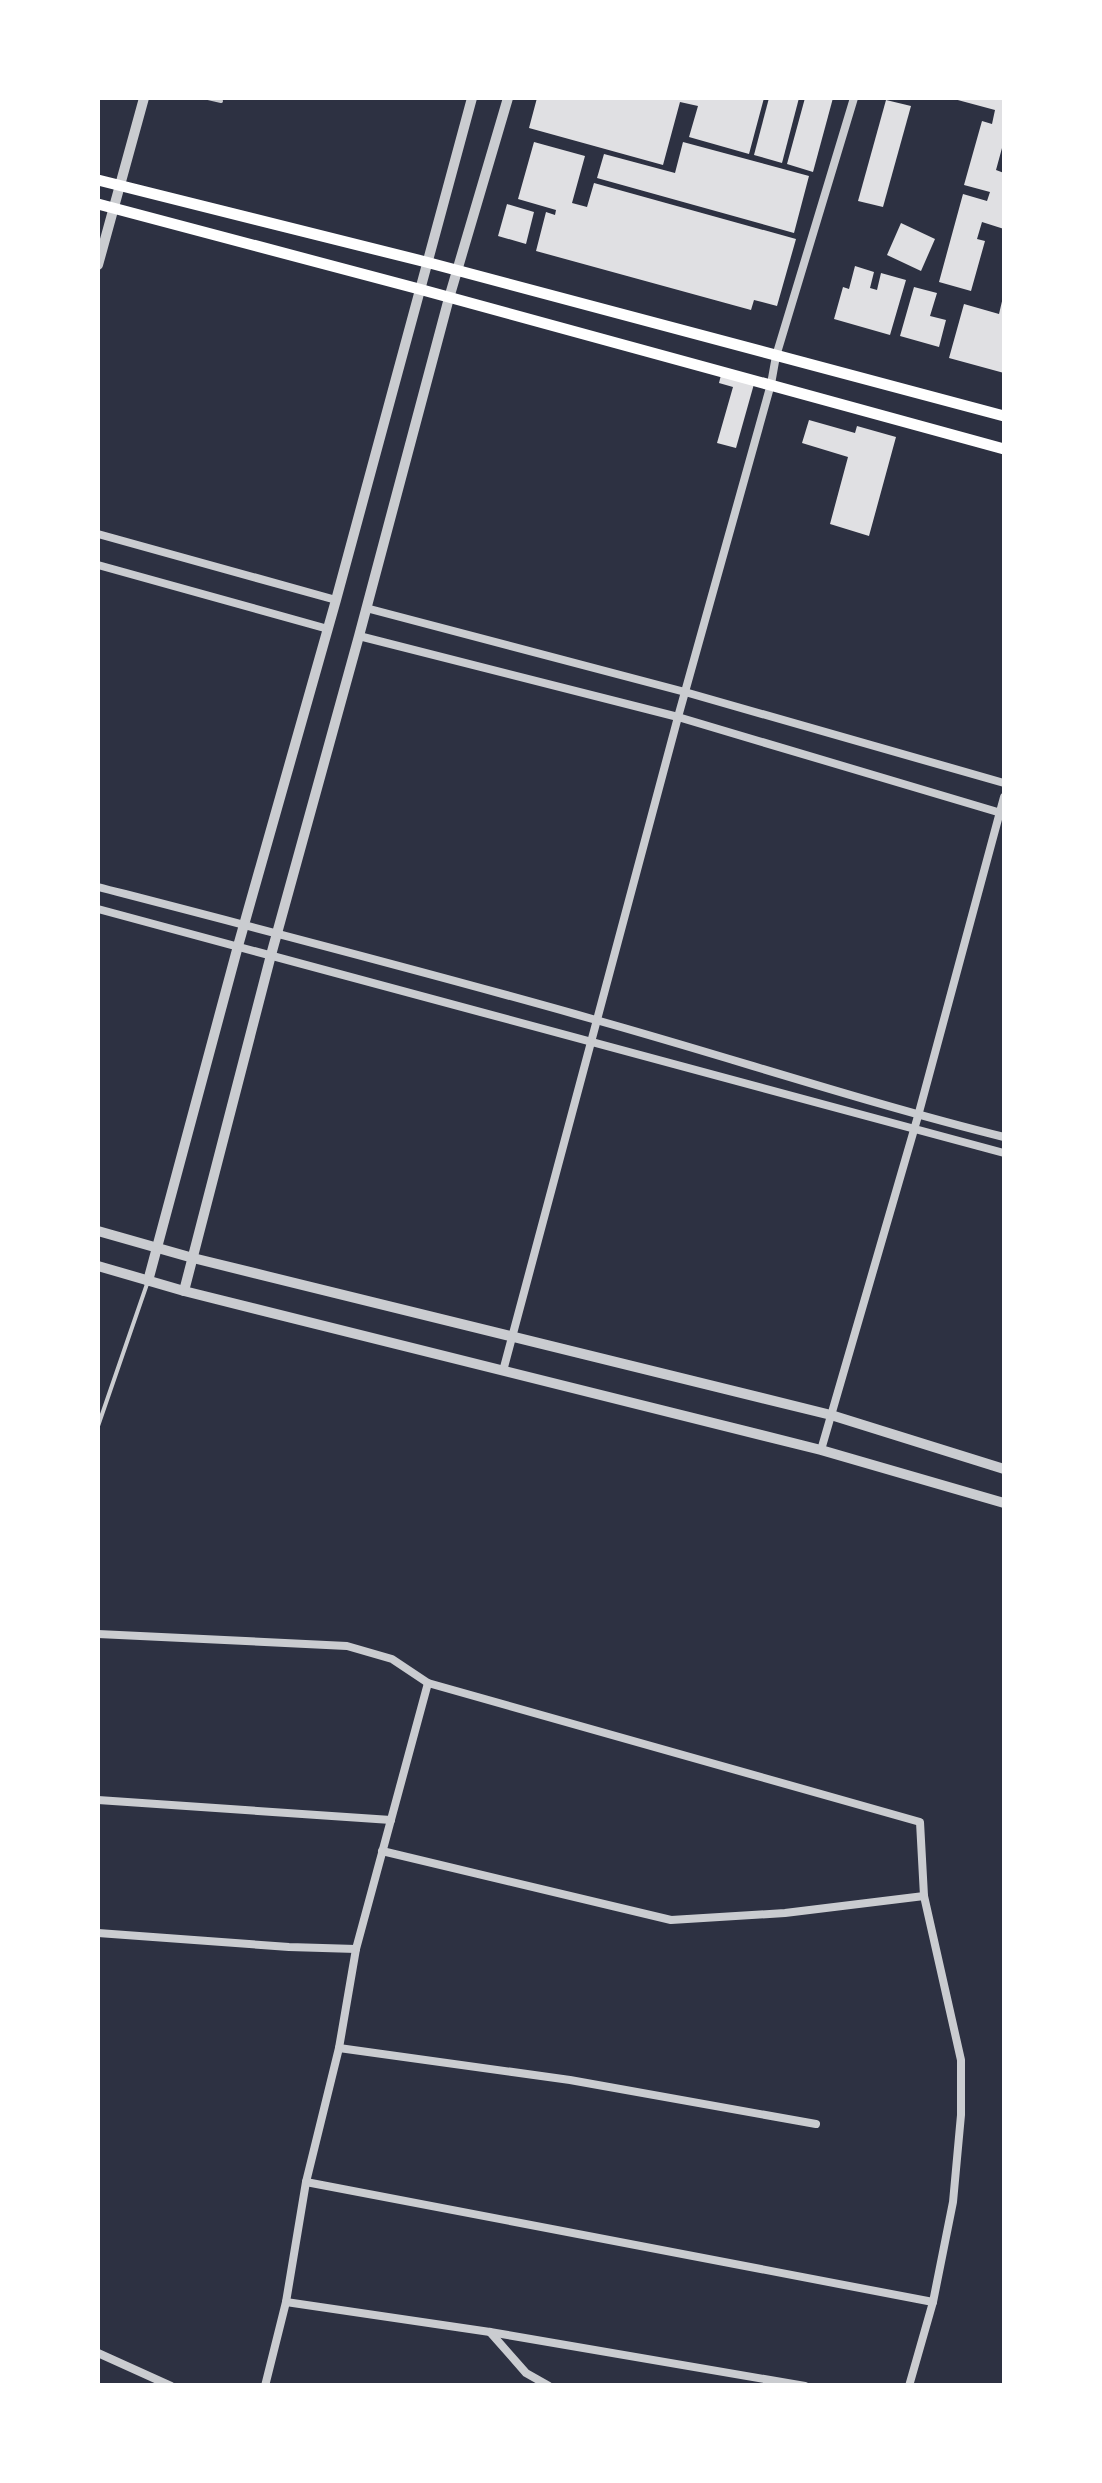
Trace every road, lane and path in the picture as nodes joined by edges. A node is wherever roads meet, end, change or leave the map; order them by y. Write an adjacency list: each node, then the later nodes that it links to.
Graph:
1 (144, 98): 8 (street)
2 (208, 98): 6 (lane)
3 (472, 98): 13 (street)
4 (508, 98): 15 (street)
5 (854, 98): 18 (street)
6 (221, 101)
7 (98, 180): 8 (main road)
8 (120, 186): 10 (street); 11 (main road)
9 (98, 204): 10 (main road)
10 (114, 209): 12 (main road); 14 (street)
11 (290, 229): 12 (main road); 13 (main road)
12 (284, 254): 16 (main road)
13 (426, 262): 15 (main road); 16 (street)
14 (98, 265)
15 (458, 272): 17 (street); 18 (main road)
16 (419, 289): 17 (main road); 24 (street)
17 (449, 298): 19 (main road); 25 (street)
18 (776, 356): 19 (street); 20 (main road)
19 (771, 384): 21 (main road); 28 (street)
20 (1004, 416)
21 (1004, 448)
22 (98, 534): 24 (street)
23 (98, 565): 26 (street)
24 (336, 600): 26 (street)
25 (366, 608): 27 (street); 28 (street)
26 (328, 629): 35 (street)
27 (359, 636): 29 (street); 36 (street)
28 (685, 692): 29 (street); 30 (street)
29 (678, 717): 32 (street); 39 (street)
30 (1004, 783)
31 (1004, 796): 32 (street)
32 (1002, 813): 41 (street)
33 (98, 887): 35 (street)
34 (98, 909): 37 (street)
35 (244, 925): 36 (street); 37 (street)
36 (278, 932): 38 (street); 39 (street)
37 (238, 946): 38 (street); 46 (street)
38 (271, 955): 40 (street); 47 (street)
39 (597, 1020): 40 (street); 41 (street)
40 (591, 1042): 42 (street); 51 (street)
41 (918, 1116): 42 (street); 43 (street)
42 (914, 1130): 44 (street); 53 (street)
43 (1004, 1137)
44 (1004, 1153)
45 (98, 1231): 46 (street)
46 (157, 1248): 47 (street); 49 (street)
47 (193, 1258): 50 (street); 51 (street)
48 (98, 1266): 49 (street)
49 (148, 1281): 50 (street); 54 (lane)
50 (184, 1291): 52 (street)
51 (512, 1336): 52 (street); 53 (street)
52 (503, 1371): 55 (street)
53 (831, 1415): 55 (street); 56 (street)
54 (98, 1426)
55 (820, 1450): 57 (street)
56 (1004, 1469)
57 (1004, 1503)
58 (98, 1634): 59 (street)
59 (428, 1684): 61 (street); 63 (street)
60 (98, 1800): 61 (street)
61 (390, 1820): 62 (street)
62 (382, 1851): 63 (street); 65 (street)
63 (924, 1896): 70 (street)
64 (98, 1933): 65 (street)
65 (356, 1949): 66 (street)
66 (338, 2048): 67 (street); 68 (street)
67 (816, 2124)
68 (306, 2182): 69 (street); 70 (street)
69 (286, 2302): 71 (street); 74 (street)
70 (932, 2302): 77 (street)
71 (490, 2332): 75 (street); 76 (street)
72 (98, 2353): 73 (street)
73 (172, 2386)
74 (265, 2386)
75 (549, 2386)
76 (804, 2386)
77 (909, 2386)

